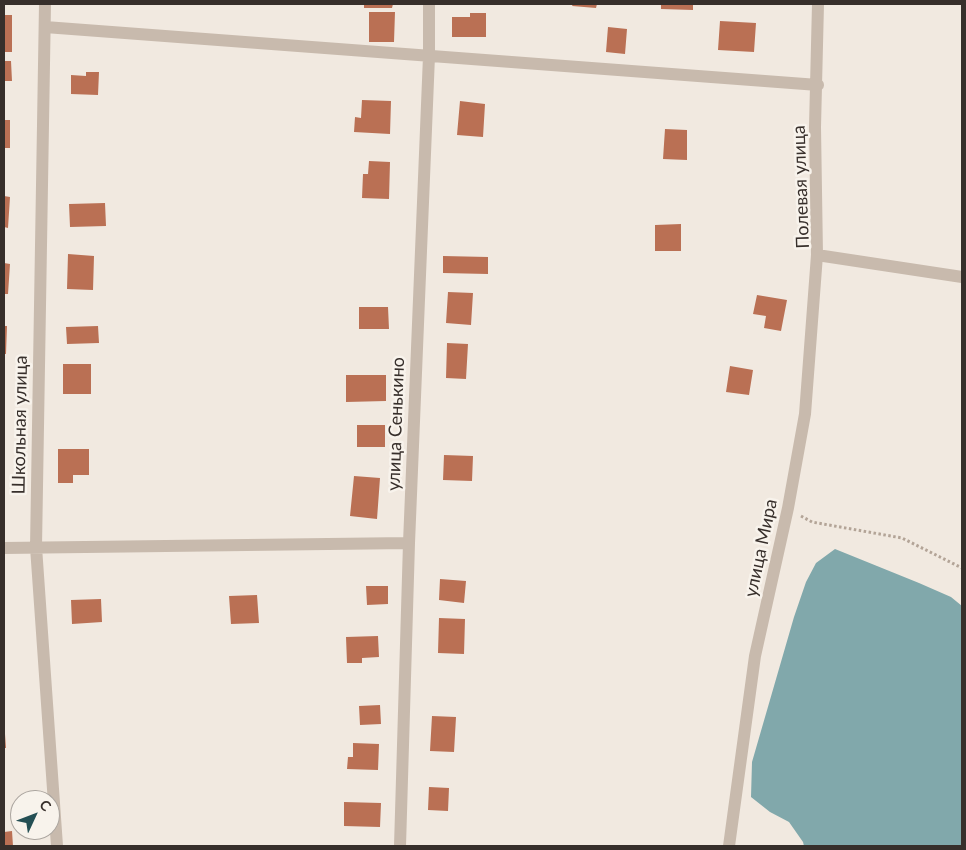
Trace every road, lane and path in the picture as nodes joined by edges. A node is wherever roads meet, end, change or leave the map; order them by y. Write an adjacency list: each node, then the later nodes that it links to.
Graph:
1 (45, 4): 4 (street, Школьная улица)
2 (429, 4): 5 (street, улица Сенькино)
3 (818, 4): 6 (street, Полевая улица)
4 (45, 27): 5 (street); 11 (street, Школьная улица)
5 (429, 56): 6 (street); 10 (street, улица Сенькино)
6 (818, 85): 7 (street, Полевая улица)
7 (817, 255): 8 (street, Полевая улица); 9 (street, улица Мира)
8 (962, 277)
9 (788, 508): 13 (path); 16 (street, улица Мира)
10 (409, 543): 11 (street); 15 (street, улица Сенькино)
11 (36, 547): 12 (street); 14 (street, Школьная улица)
12 (4, 548)
13 (962, 568)
14 (57, 846)
15 (400, 846)
16 (729, 846)

